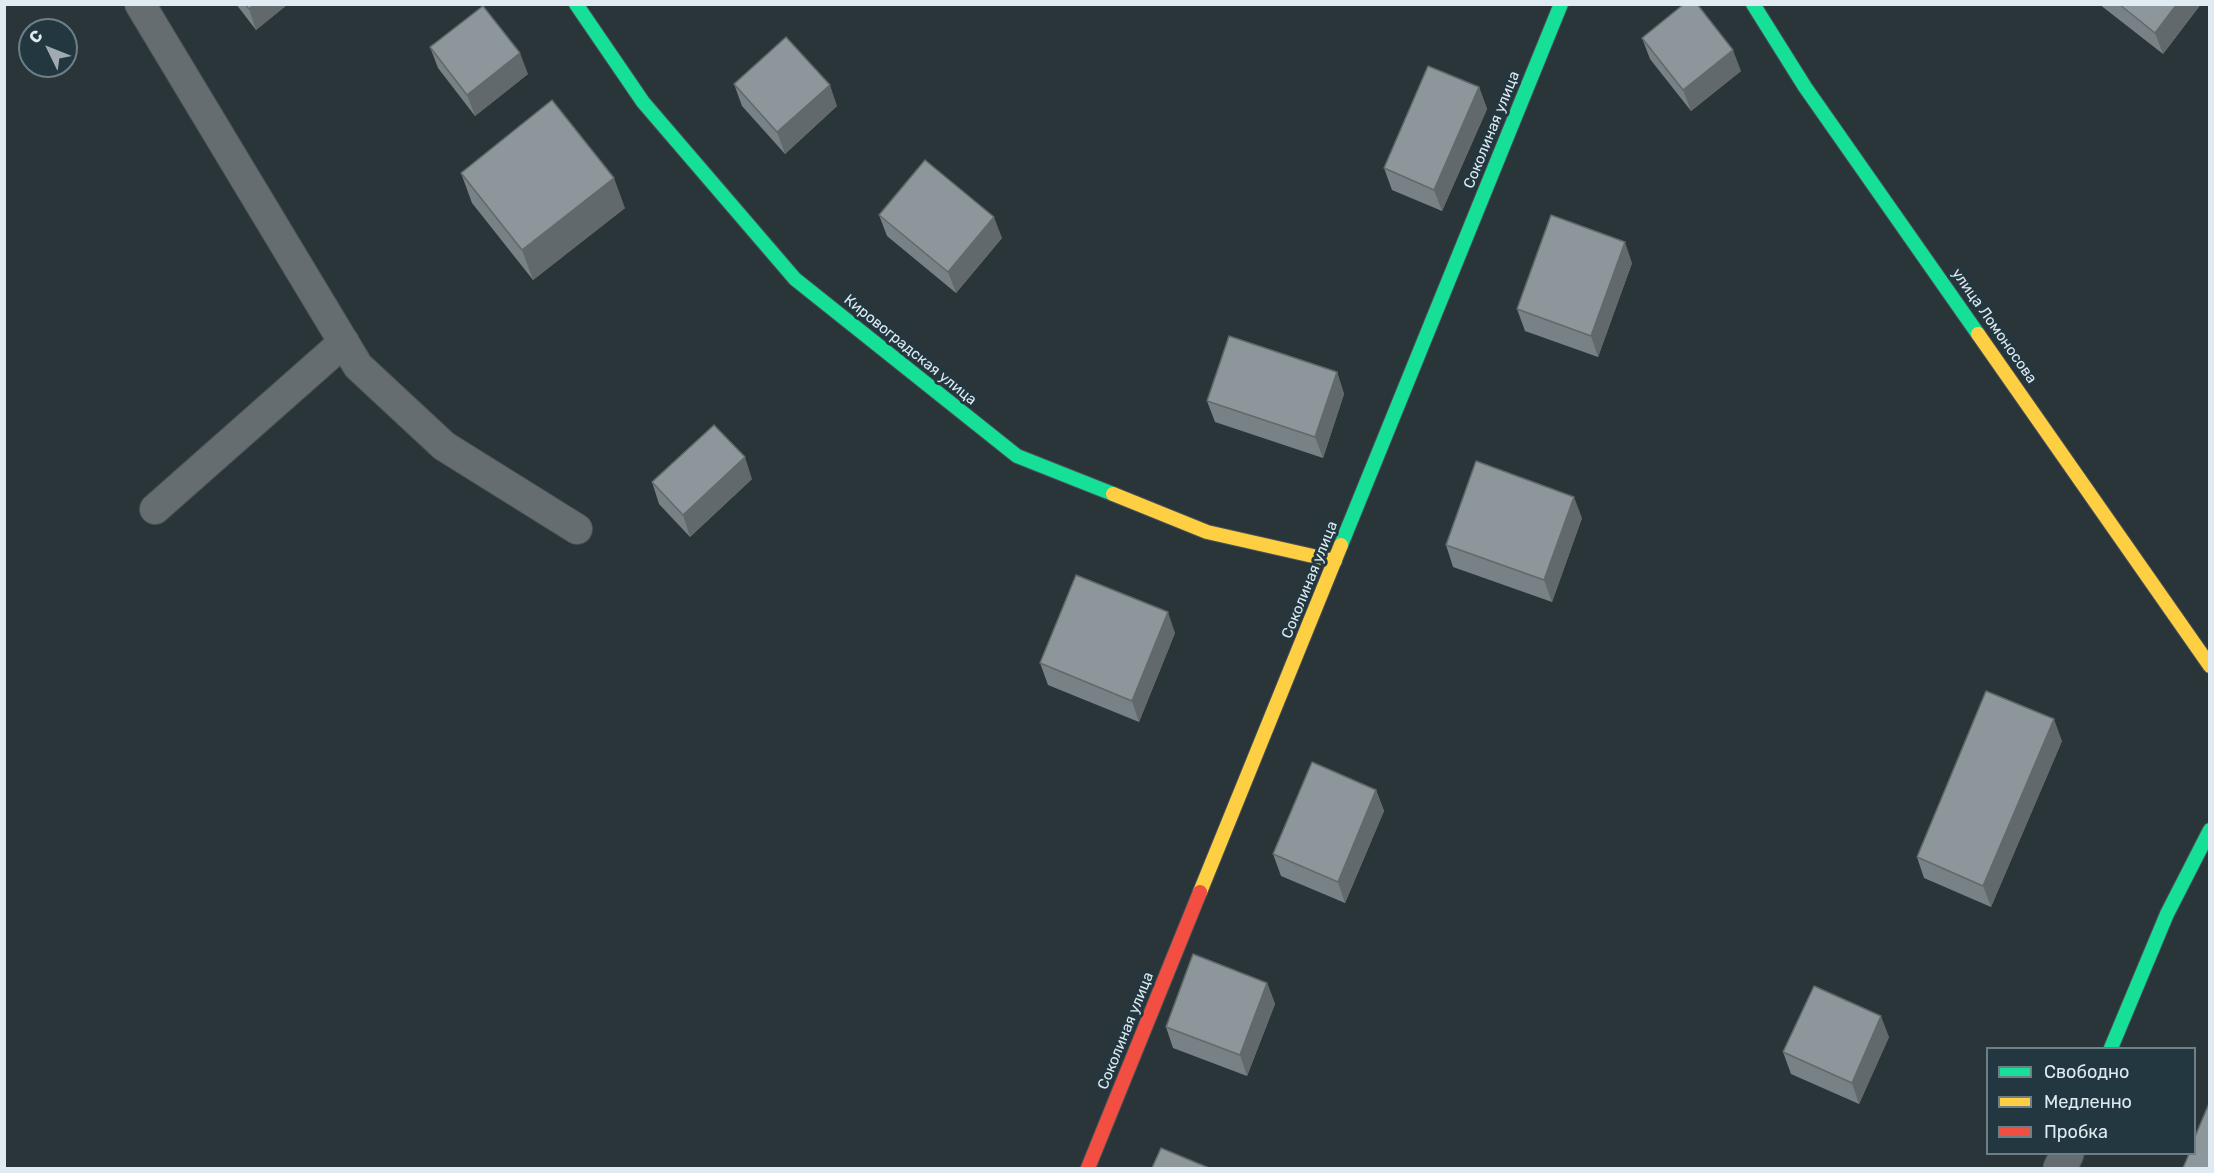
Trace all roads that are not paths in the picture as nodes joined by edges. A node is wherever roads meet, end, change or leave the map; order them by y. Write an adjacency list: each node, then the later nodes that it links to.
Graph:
1 (140, 4): 5 (lane)
2 (576, 4): 8 (street, Кировоградская улица)
3 (1561, 4): 8 (street, Соколиная улица)
4 (1753, 4): 9 (street, улица Ломоносова)
5 (344, 342): 6 (lane); 7 (lane)
6 (154, 509)
7 (577, 529)
8 (1335, 561): 12 (street, Соколиная улица)
9 (2210, 666)
10 (2210, 830): 11 (street)
11 (2111, 1047)
12 (1088, 1168)

